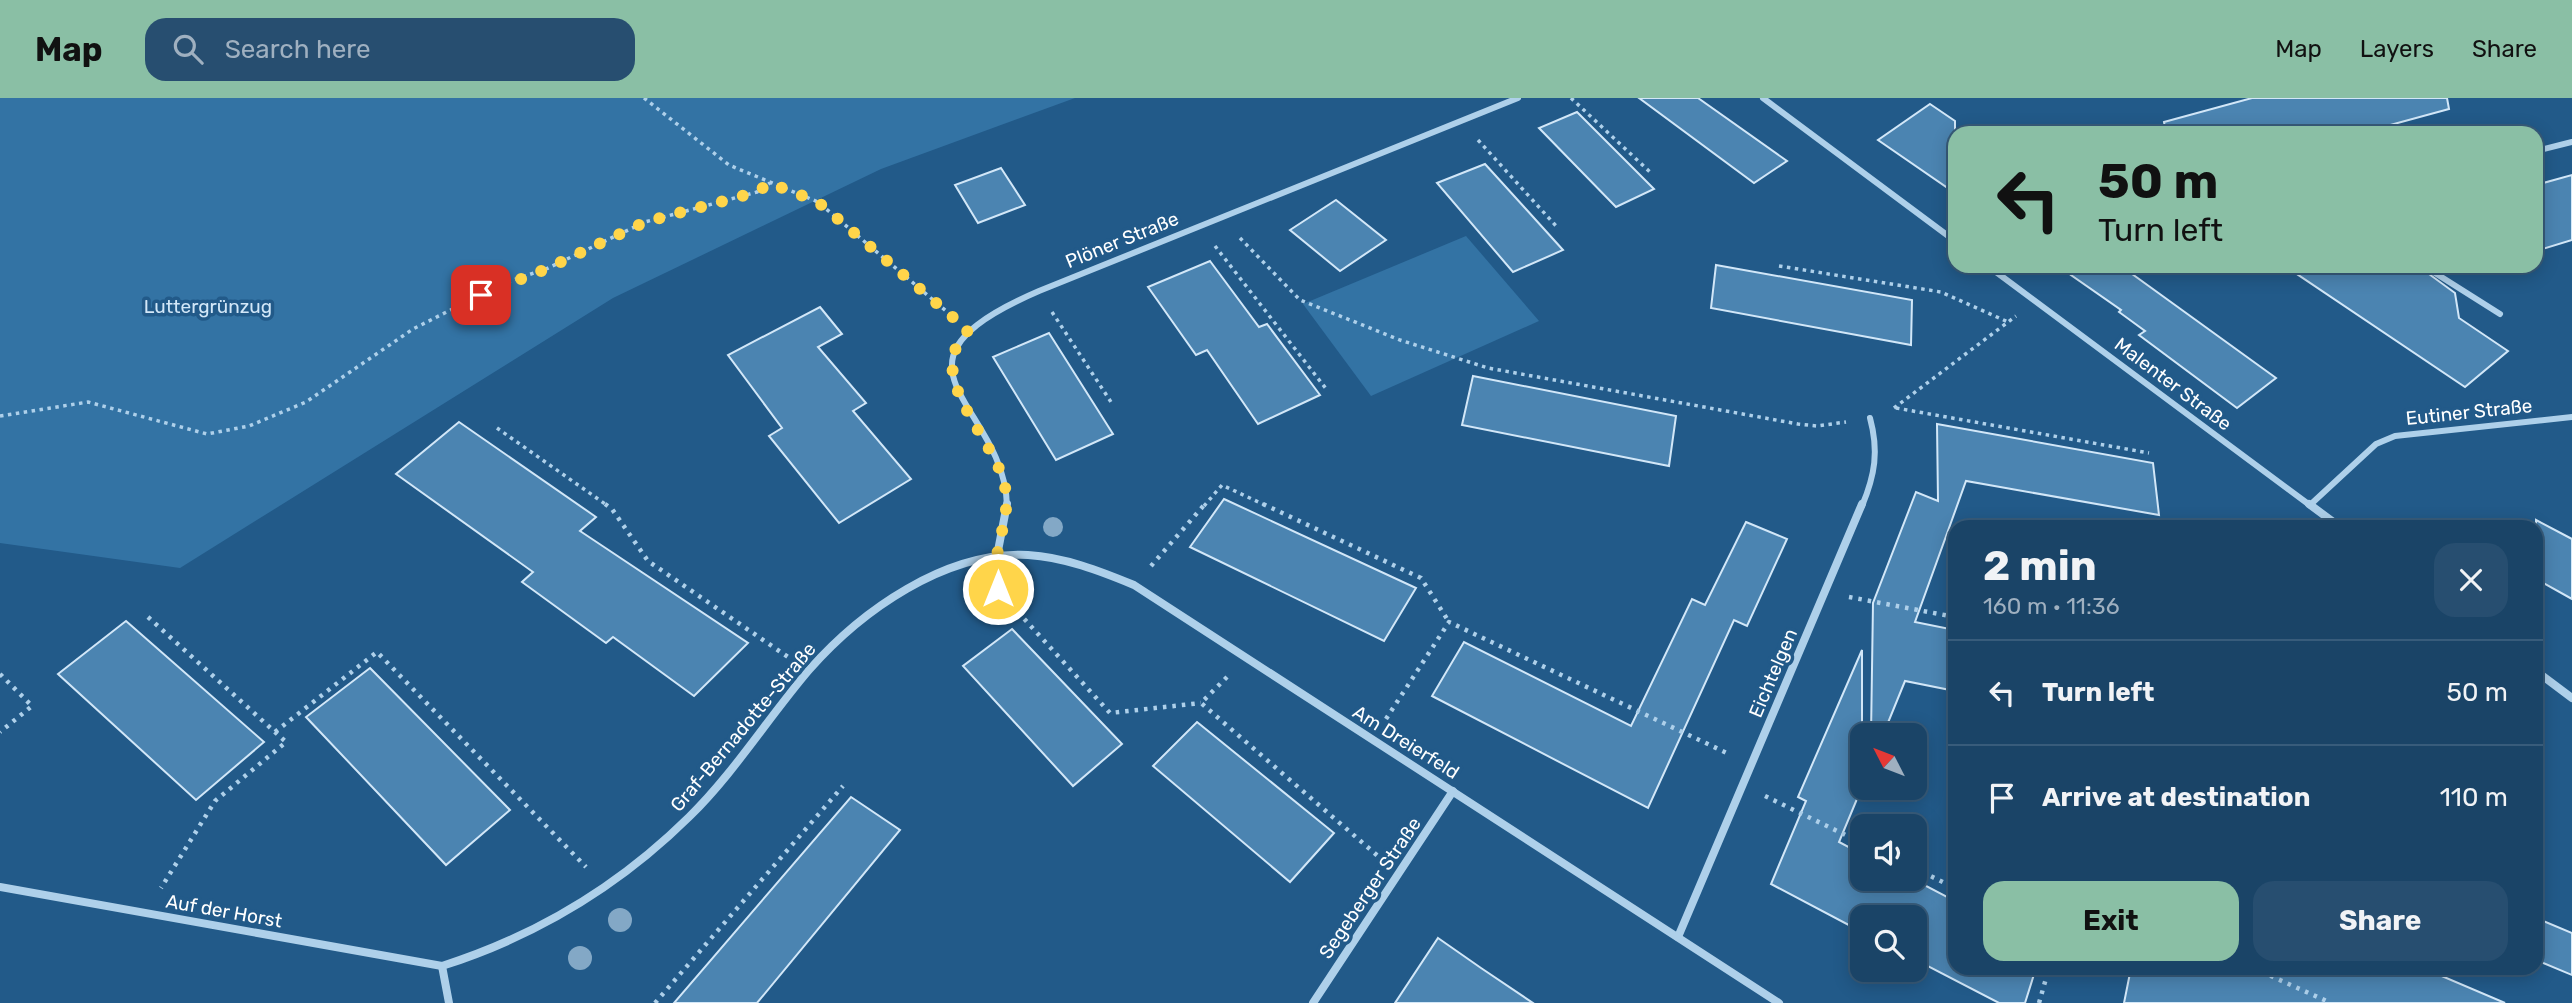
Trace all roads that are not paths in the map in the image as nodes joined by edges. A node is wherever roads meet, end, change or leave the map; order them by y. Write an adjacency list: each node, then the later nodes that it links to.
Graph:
1 (1518, 98): 13 (street, Plöner Straße)
2 (1763, 98): 5 (street)
3 (2572, 142): 4 (street)
4 (2543, 150)
5 (1948, 236)
6 (1997, 273): 11 (street, Malenter Straße)
7 (2435, 273): 8 (street)
8 (2500, 314)
9 (2572, 417): 11 (street, Eutiner Straße)
10 (1870, 418): 18 (street, Eichtelgen)
11 (2310, 505): 12 (street, Malenter Straße)
12 (2330, 520)
13 (997, 556): 16 (street, Am Dreierfeld); 19 (street, Graf-Bernadotte-Straße)
14 (2543, 676): 15 (street)
15 (2572, 698)
16 (1453, 791): 18 (street, Am Dreierfeld); 21 (street, Segeberger Straße)
17 (0, 887): 19 (street, Auf der Horst)
18 (1678, 937): 22 (street, Am Dreierfeld)
19 (442, 966): 20 (street)
20 (449, 1003)
21 (1313, 1003)
22 (1779, 1003)

